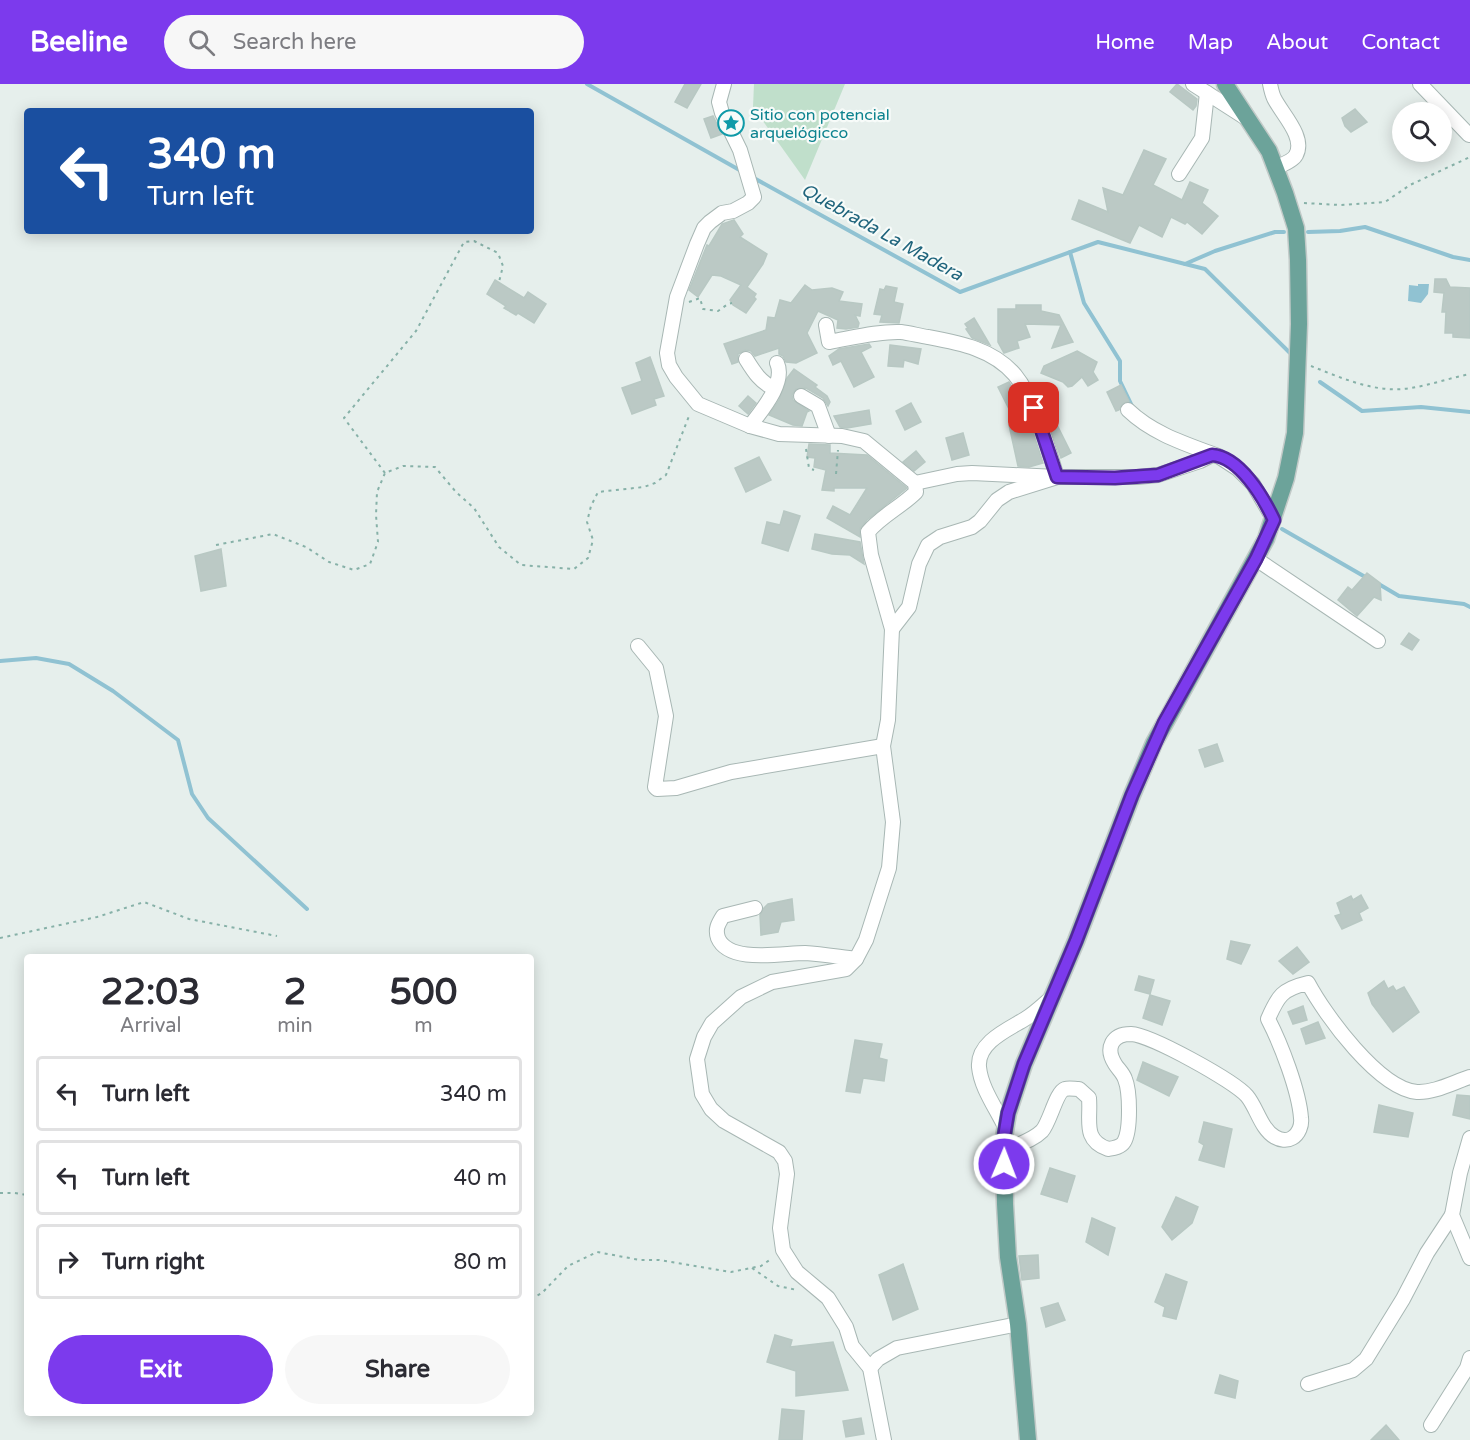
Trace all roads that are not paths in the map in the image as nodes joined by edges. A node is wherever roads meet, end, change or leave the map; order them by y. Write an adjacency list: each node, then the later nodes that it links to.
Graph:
1 (724, 84): 17 (street)
2 (1193, 84): 6 (street)
3 (1225, 84): 7 (main road)
4 (1270, 84): 9 (street)
5 (1420, 84): 8 (street)
6 (1207, 93): 7 (street); 10 (street)
7 (1246, 118): 9 (main road)
8 (1469, 135)
9 (1276, 168): 22 (main road)
10 (1179, 174)
11 (826, 325): 20 (street)
12 (746, 359): 14 (street)
13 (777, 363): 14 (street)
14 (774, 388): 17 (street)
15 (801, 396): 18 (street)
16 (1128, 410): 19 (street)
17 (750, 426): 18 (street)
18 (834, 436): 21 (street)
19 (1218, 456): 20 (street); 22 (street)
20 (1057, 477): 21 (street); 24 (street)
21 (915, 483): 24 (street)
22 (1274, 520): 23 (main road)
23 (1256, 559): 25 (street); 30 (main road)
24 (892, 629): 27 (street)
25 (1378, 641)
26 (638, 646): 27 (street)
27 (883, 746): 29 (street)
28 (755, 908): 29 (street)
29 (856, 959): 39 (street)
30 (1053, 997): 32 (main road); 32 (street)
31 (1470, 1077): 34 (street)
32 (1005, 1127): 34 (main road)
33 (1470, 1138): 35 (street)
34 (1004, 1151): 37 (main road)
35 (1452, 1215): 36 (street); 40 (street)
36 (1470, 1258)
37 (1017, 1324): 39 (street); 43 (main road)
38 (1470, 1358): 41 (street)
39 (870, 1368): 42 (street)
40 (1308, 1384)
41 (1431, 1425)
42 (884, 1440)
43 (1028, 1440)

